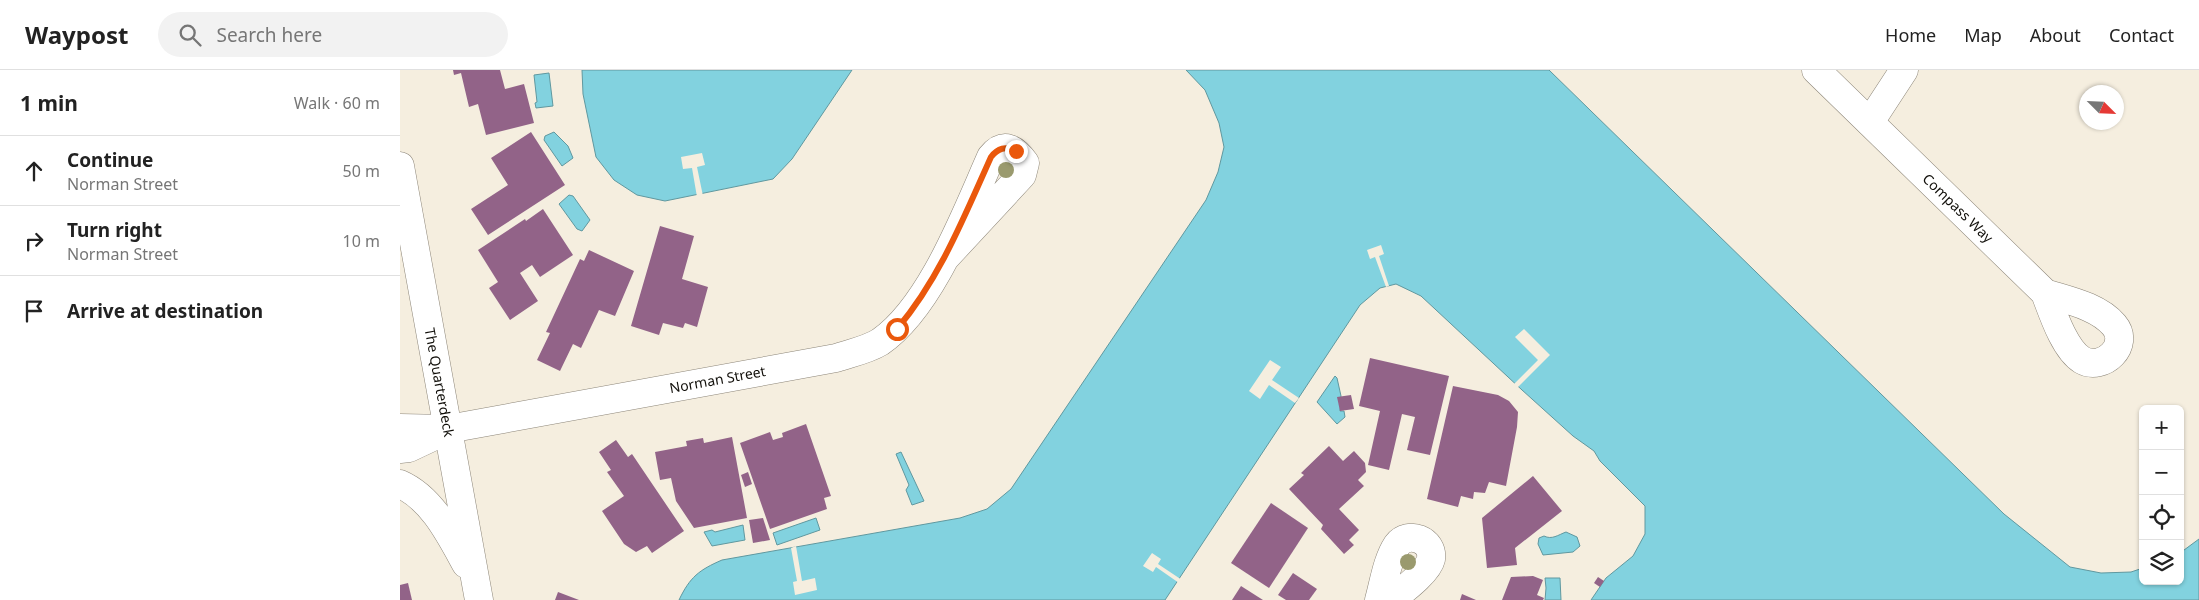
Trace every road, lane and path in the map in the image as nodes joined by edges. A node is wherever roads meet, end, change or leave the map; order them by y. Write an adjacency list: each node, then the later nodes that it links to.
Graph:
1 (1816, 70): 3 (street, Compass Way)
2 (1904, 70): 3 (street)
3 (1870, 122): 6 (street, Compass Way)
4 (400, 166): 8 (street, The Quarterdeck)
5 (946, 257): 8 (street, Norman Street)
6 (2045, 293)
7 (400, 428): 8 (street, Norman Street)
8 (448, 429): 9 (street, Norman Street); 11 (street, The Quarterdeck)
9 (400, 449)
10 (400, 484): 11 (street)
11 (478, 591)
12 (1379, 600): 13 (street)
13 (1391, 600)

